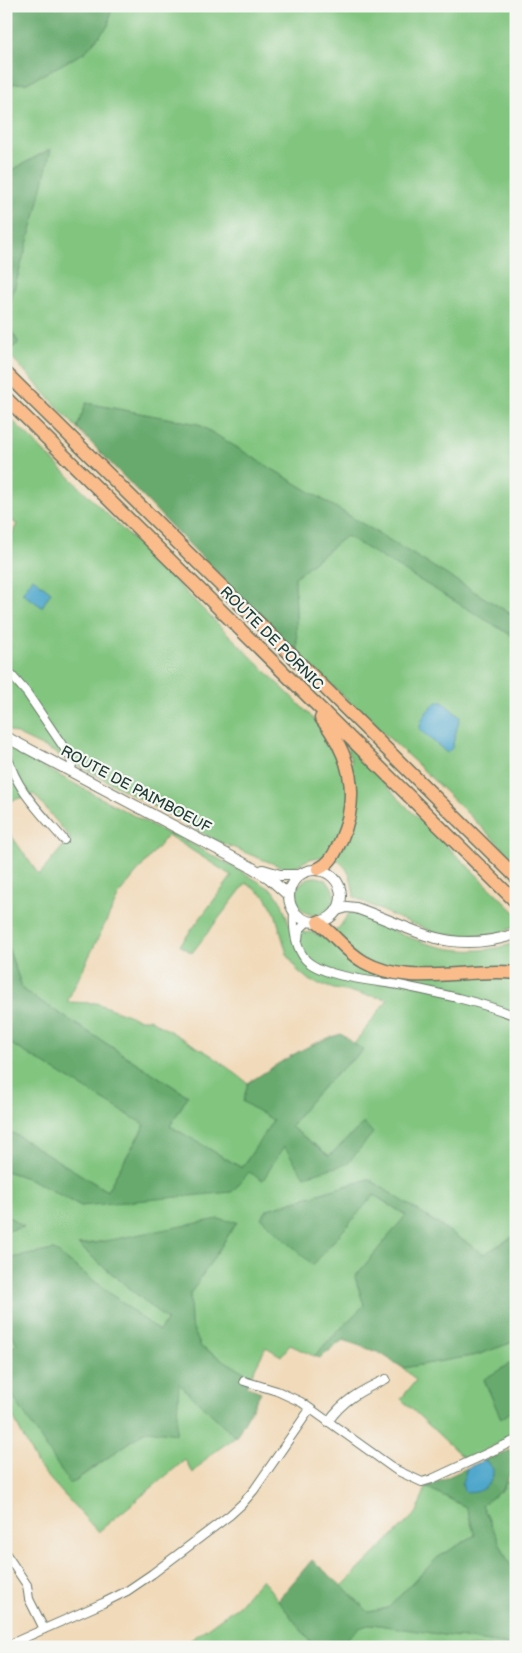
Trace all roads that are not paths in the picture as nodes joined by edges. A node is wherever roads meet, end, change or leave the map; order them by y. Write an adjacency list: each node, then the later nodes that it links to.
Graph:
1 (6, 373): 12 (highway, ROUTE DE PORNIC)
2 (6, 398): 4 (highway, ROUTE DE PORNIC)
3 (6, 669): 7 (street)
4 (301, 690): 10 (highway); 15 (highway, ROUTE DE PORNIC)
5 (6, 737): 7 (street, ROUTE DE PAIMBOEUF)
6 (6, 750): 8 (street)
7 (70, 770): 9 (street, ROUTE DE PAIMBOEUF)
8 (64, 840)
9 (251, 867): 11 (street, ROUTE DE PAIMBOEUF); 14 (street, ROUTE DE PAIMBOEUF)
10 (318, 869): 11 (street); 13 (street)
11 (298, 875): 14 (street)
12 (516, 877)
13 (341, 890): 16 (street); 18 (street)
14 (288, 895): 17 (street)
15 (516, 902)
16 (337, 910): 18 (street); 19 (street)
17 (294, 912): 19 (street); 21 (street)
18 (372, 914): 20 (street)
19 (313, 922): 21 (street); 22 (highway)
20 (513, 935)
21 (298, 942): 23 (street)
22 (516, 973)
23 (516, 1016)
24 (386, 1379): 27 (street)
25 (244, 1381): 26 (street)
26 (310, 1409): 27 (street); 30 (street)
27 (328, 1422): 28 (street)
28 (516, 1440)
29 (6, 1554): 30 (street)
30 (44, 1629): 31 (street)
31 (6, 1646)

